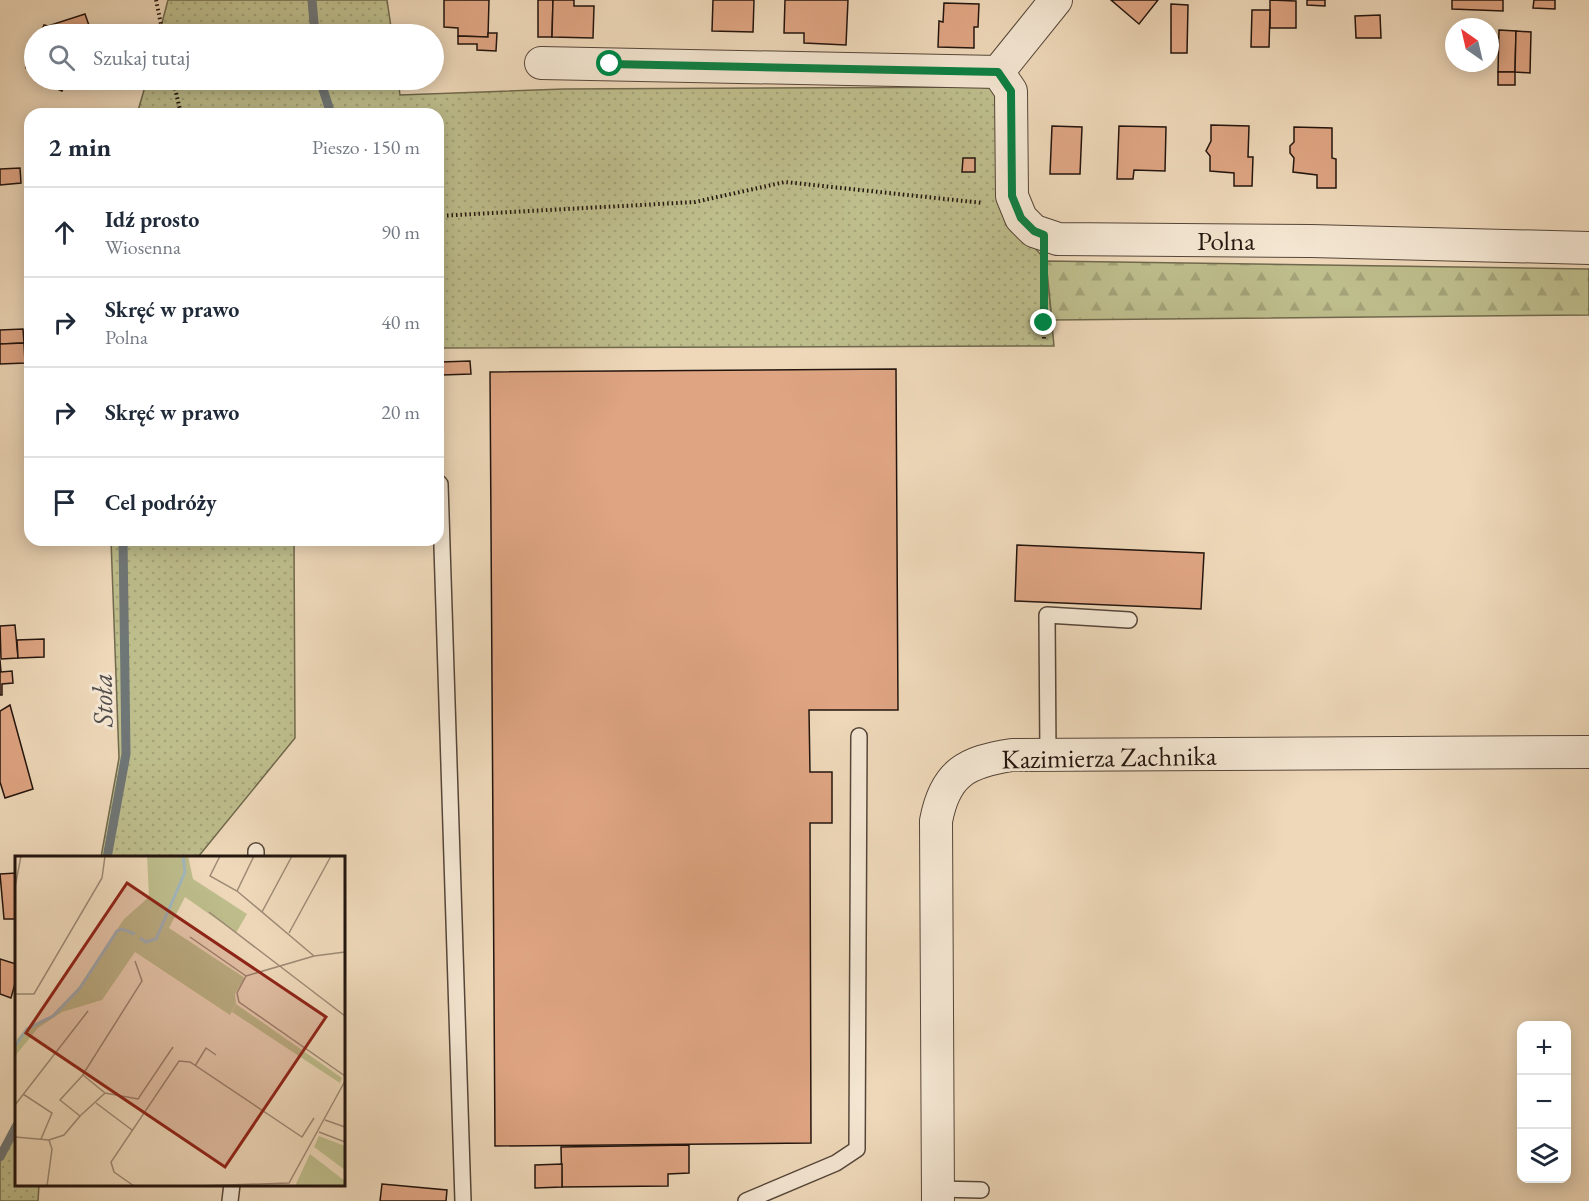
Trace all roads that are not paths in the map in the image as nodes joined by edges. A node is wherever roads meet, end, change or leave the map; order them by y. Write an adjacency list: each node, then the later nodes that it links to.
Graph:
1 (1056, 0): 3 (street)
2 (542, 63): 3 (street)
3 (998, 72): 4 (street, Polna)
4 (1589, 248)
5 (442, 546): 14 (lane)
6 (1129, 620): 9 (lane)
7 (859, 736): 15 (lane)
8 (1589, 752): 9 (street, Kazimierza Zachnika)
9 (1048, 756): 12 (street, Kazimierza Zachnika)
10 (232, 1186): 13 (lane)
11 (981, 1190): 12 (lane)
12 (938, 1195)
13 (230, 1201)
14 (463, 1201)
15 (746, 1201)

